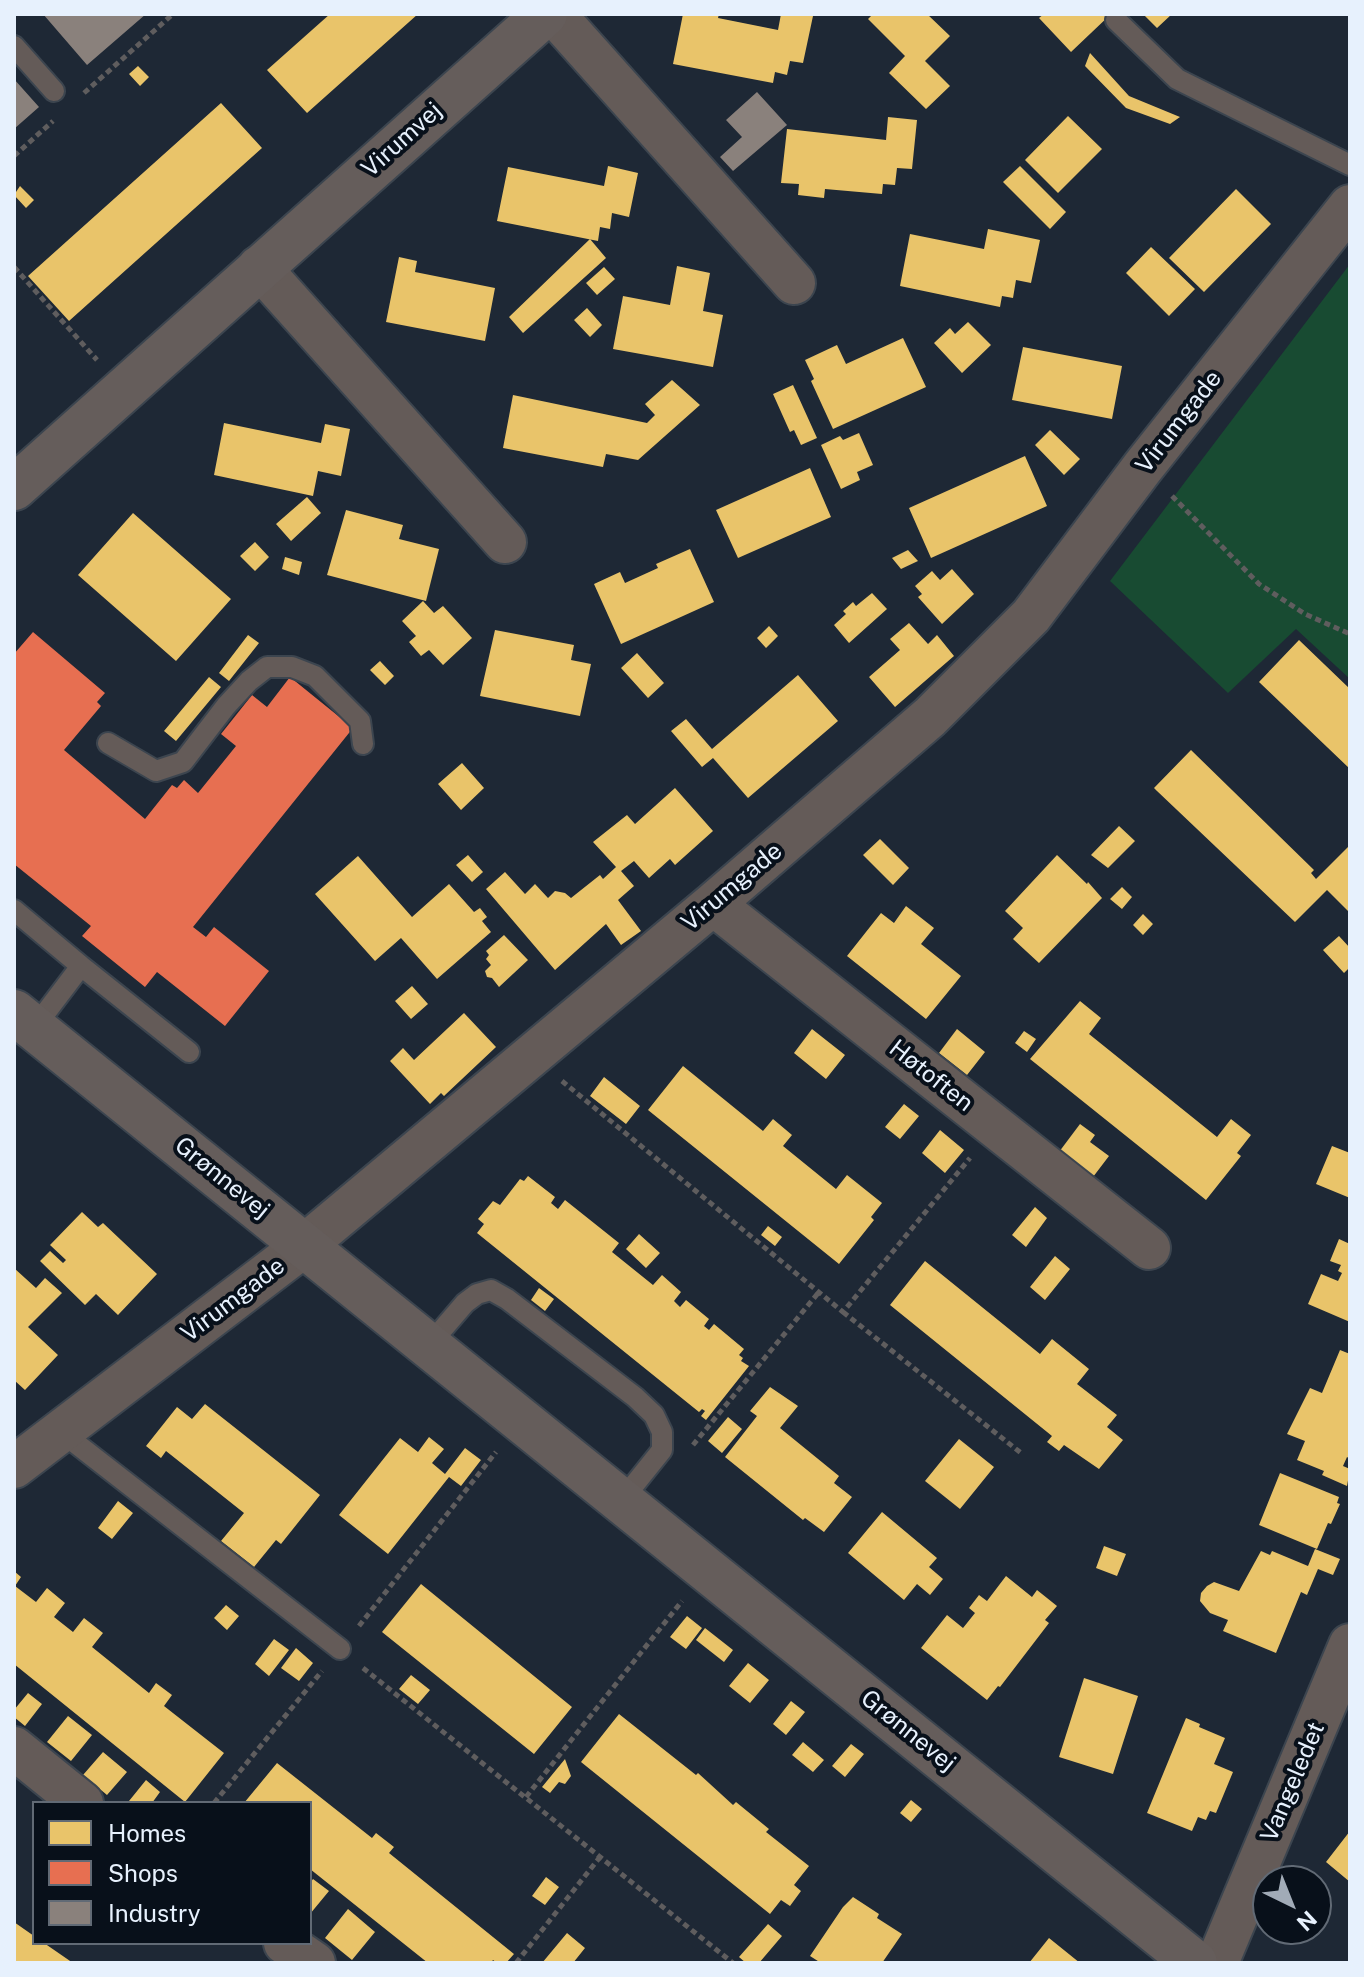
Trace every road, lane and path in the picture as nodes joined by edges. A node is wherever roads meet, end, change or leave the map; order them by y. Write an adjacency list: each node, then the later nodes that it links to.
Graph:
1 (173, 14): 7 (path)
2 (545, 14): 13 (street, Virumvej)
3 (554, 14): 14 (street)
4 (1116, 20): 10 (lane)
5 (14, 46): 6 (lane)
6 (54, 91)
7 (82, 95)
8 (59, 116): 9 (path)
9 (14, 156)
10 (1350, 165)
11 (1350, 206): 16 (street, Virumgade)
12 (14, 267): 15 (path)
13 (259, 267): 15 (street, Virumvej); 18 (street)
14 (794, 283)
15 (124, 391): 17 (street, Virumvej)
16 (1143, 467): 19 (path); 22 (street, Virumgade)
17 (14, 488)
18 (505, 542)
19 (1350, 634)
20 (108, 743): 21 (lane)
21 (363, 744)
22 (713, 904): 27 (street, Virumgade); 28 (street, Høtoften)
23 (14, 910): 24 (lane)
24 (81, 966): 25 (lane); 26 (lane)
25 (24, 1020): 29 (street, Grønnevej)
26 (189, 1052)
27 (531, 1056): 29 (street, Virumgade); 31 (path)
28 (996, 1127): 30 (street, Høtoften); 32 (path)
29 (305, 1245): 33 (street, Grønnevej); 35 (street, Virumgade)
30 (1149, 1248)
31 (819, 1292): 32 (path); 36 (path)
32 (843, 1312): 37 (path)
33 (429, 1345): 34 (street, Grønnevej); 39 (lane)
34 (522, 1419): 39 (street, Grønnevej); 42 (path)
35 (60, 1431): 38 (street, Virumgade); 42 (lane)
36 (688, 1451)
37 (1021, 1453)
38 (14, 1467)
39 (622, 1500): 40 (street, Grønnevej)
40 (708, 1569): 44 (path); 52 (street, Grønnevej)
41 (1350, 1645): 53 (street, Vangeledet)
42 (340, 1649): 44 (path); 46 (path)
43 (14, 1748): 45 (street)
44 (526, 1797): 47 (path)
45 (80, 1801)
46 (216, 1801)
47 (600, 1857): 50 (path); 51 (path)
48 (288, 1945): 49 (street)
49 (314, 1963)
50 (516, 1963)
51 (733, 1963)
52 (1195, 1963)
53 (1217, 1963)

